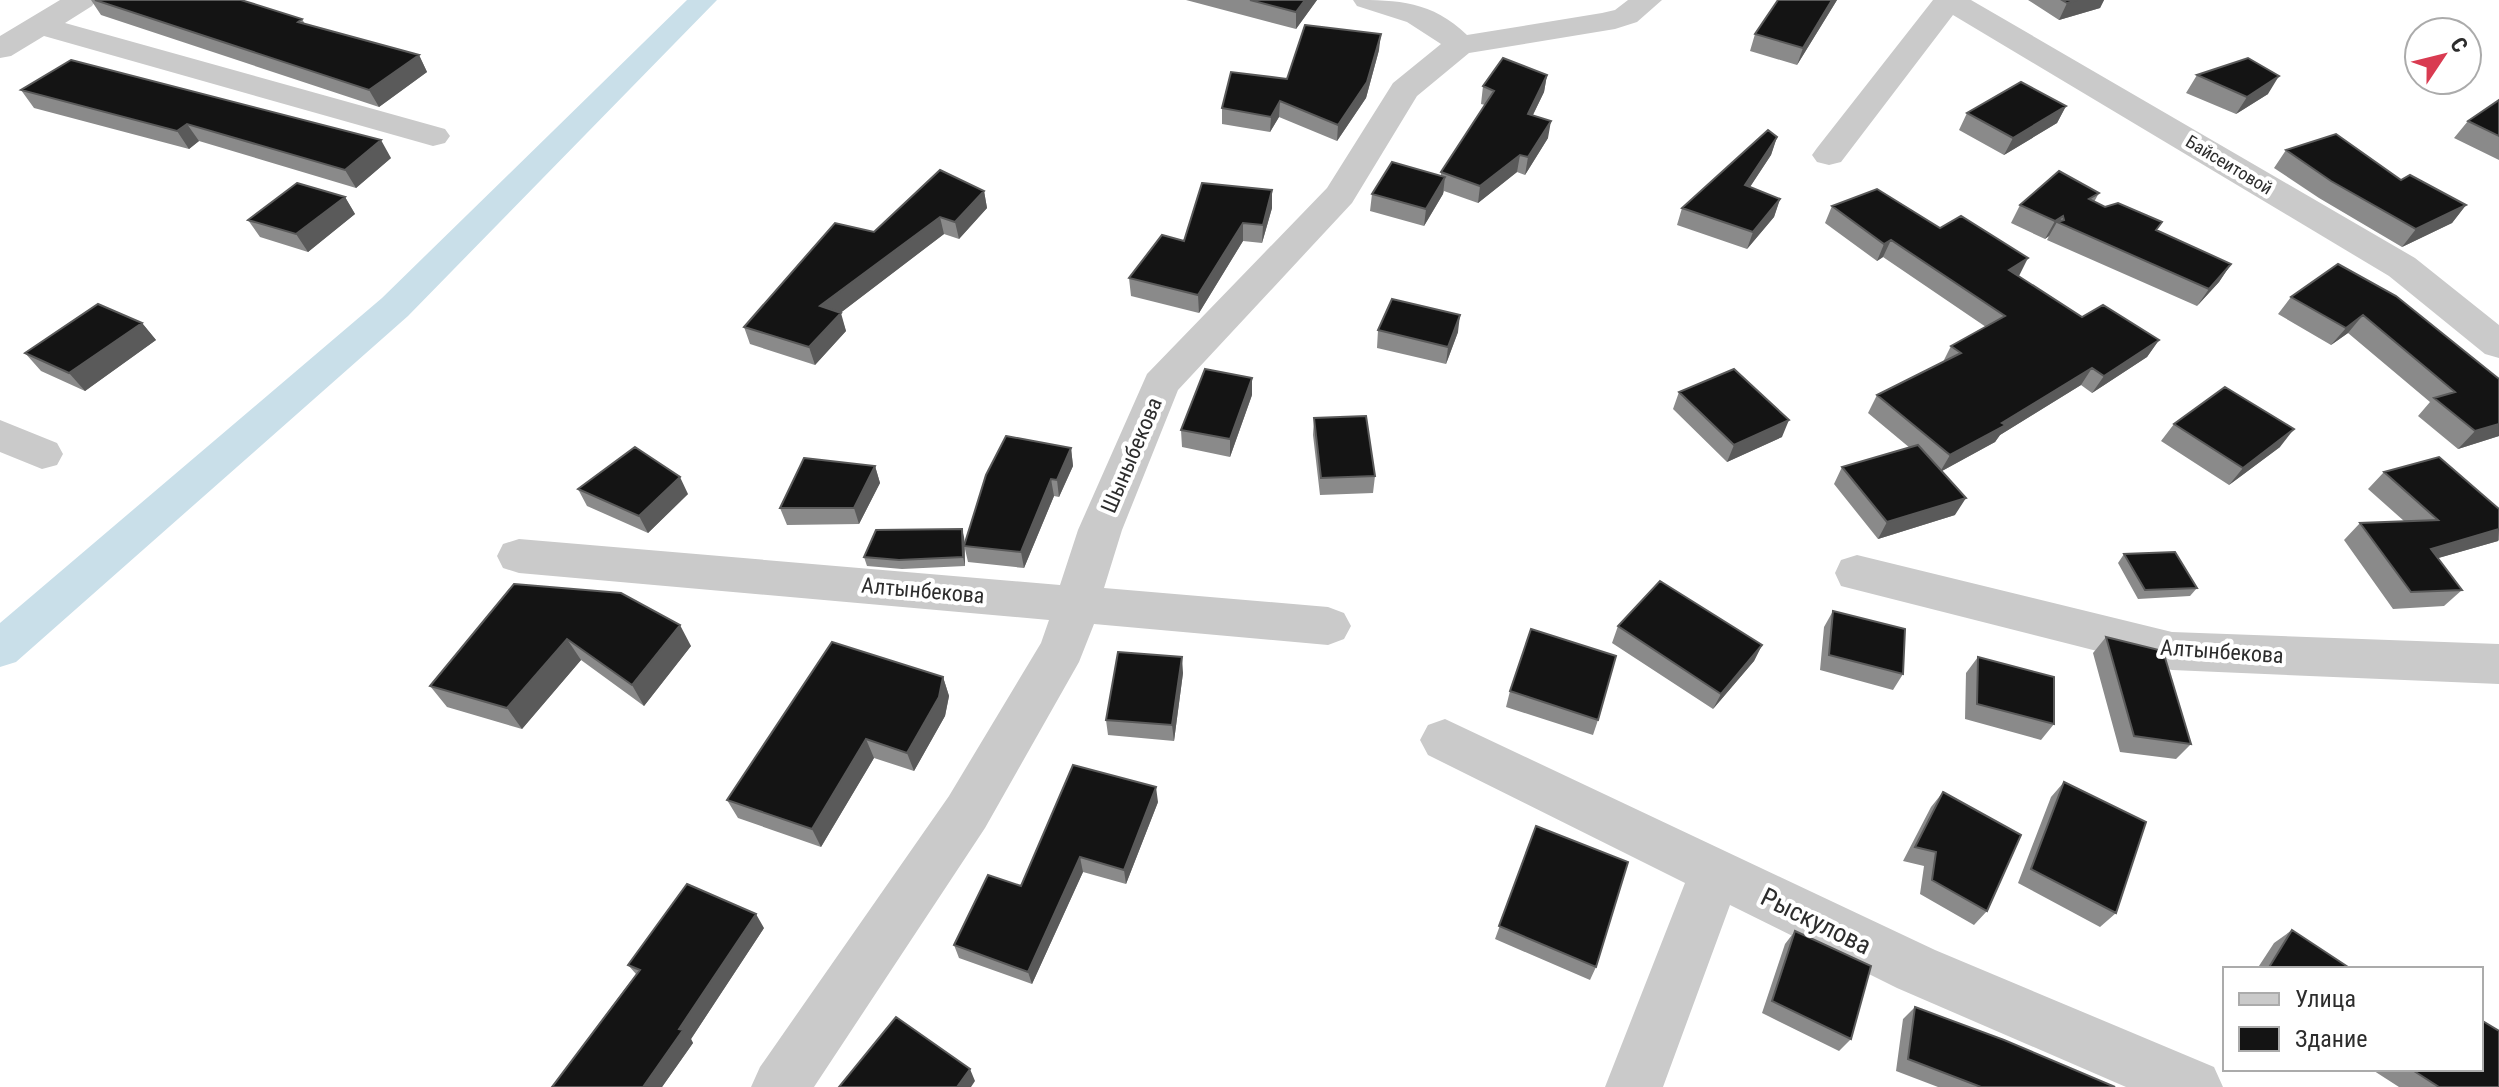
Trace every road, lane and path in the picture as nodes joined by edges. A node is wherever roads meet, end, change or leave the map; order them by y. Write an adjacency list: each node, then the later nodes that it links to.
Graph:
1 (81, 0): 5 (street)
2 (1368, 0): 6 (street)
3 (1647, 0): 6 (street, Шыныбекова)
4 (1949, 0): 9 (street, Байсеитовой); 10 (street, Байсеитовой)
5 (40, 25): 7 (street); 8 (street)
6 (1460, 45): 15 (street, Шыныбекова)
7 (0, 49)
8 (433, 136)
9 (1829, 155)
10 (2499, 345)
11 (0, 435): 12 (street)
12 (42, 454)
13 (519, 556): 15 (street, Алтынбекова)
14 (1857, 573): 17 (street, Алтынбекова)
15 (1077, 603): 16 (street, Алтынбекова); 20 (street, Шыныбекова)
16 (1328, 626)
17 (2499, 664)
18 (1445, 740): 19 (street, Рыскулова)
19 (1716, 872): 21 (street); 22 (street, Рыскулова)
20 (780, 1087)
21 (1634, 1087)
22 (2194, 1087)

